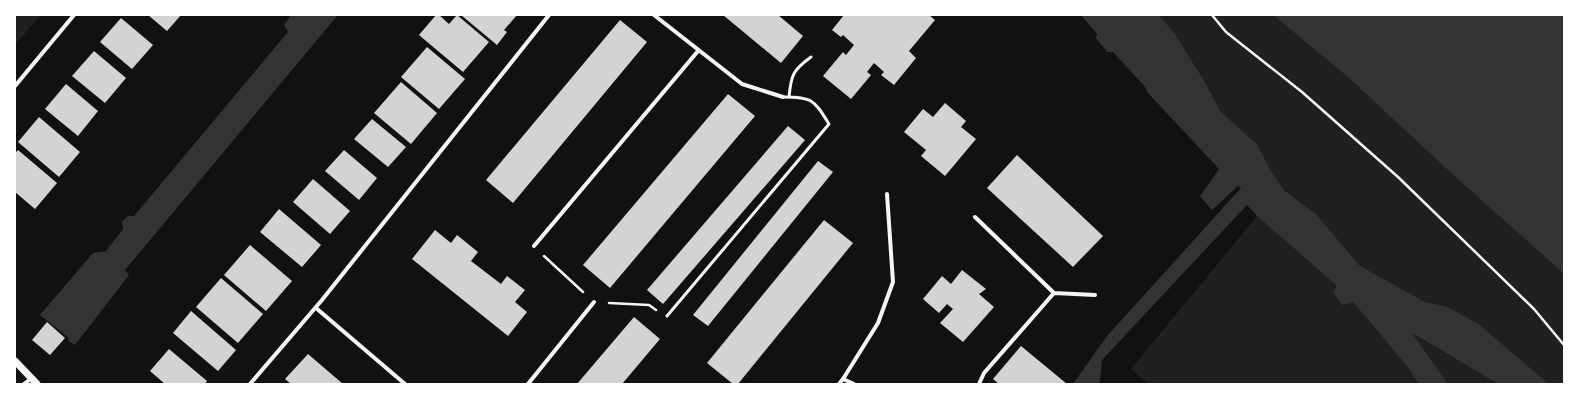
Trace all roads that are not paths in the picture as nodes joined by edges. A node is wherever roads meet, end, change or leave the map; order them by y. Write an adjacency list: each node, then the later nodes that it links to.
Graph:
1 (74, 15): 6 (street)
2 (549, 15): 15 (street)
3 (654, 15): 4 (street)
4 (698, 51): 7 (street); 11 (street)
5 (811, 57): 8 (lane)
6 (15, 86)
7 (783, 97): 8 (lane)
8 (789, 97): 16 (lane)
9 (888, 194): 19 (street)
10 (975, 217): 12 (street)
11 (534, 246)
12 (1054, 293): 13 (street); 27 (street)
13 (1095, 295)
14 (594, 302): 24 (street)
15 (316, 308): 22 (street); 23 (street)
16 (667, 316)
17 (15, 360): 18 (street)
18 (32, 378): 20 (street); 21 (street)
19 (843, 379): 25 (street); 26 (street)
20 (24, 384)
21 (37, 384)
22 (250, 384)
23 (405, 384)
24 (528, 384)
25 (838, 384)
26 (854, 384)
27 (979, 384)

